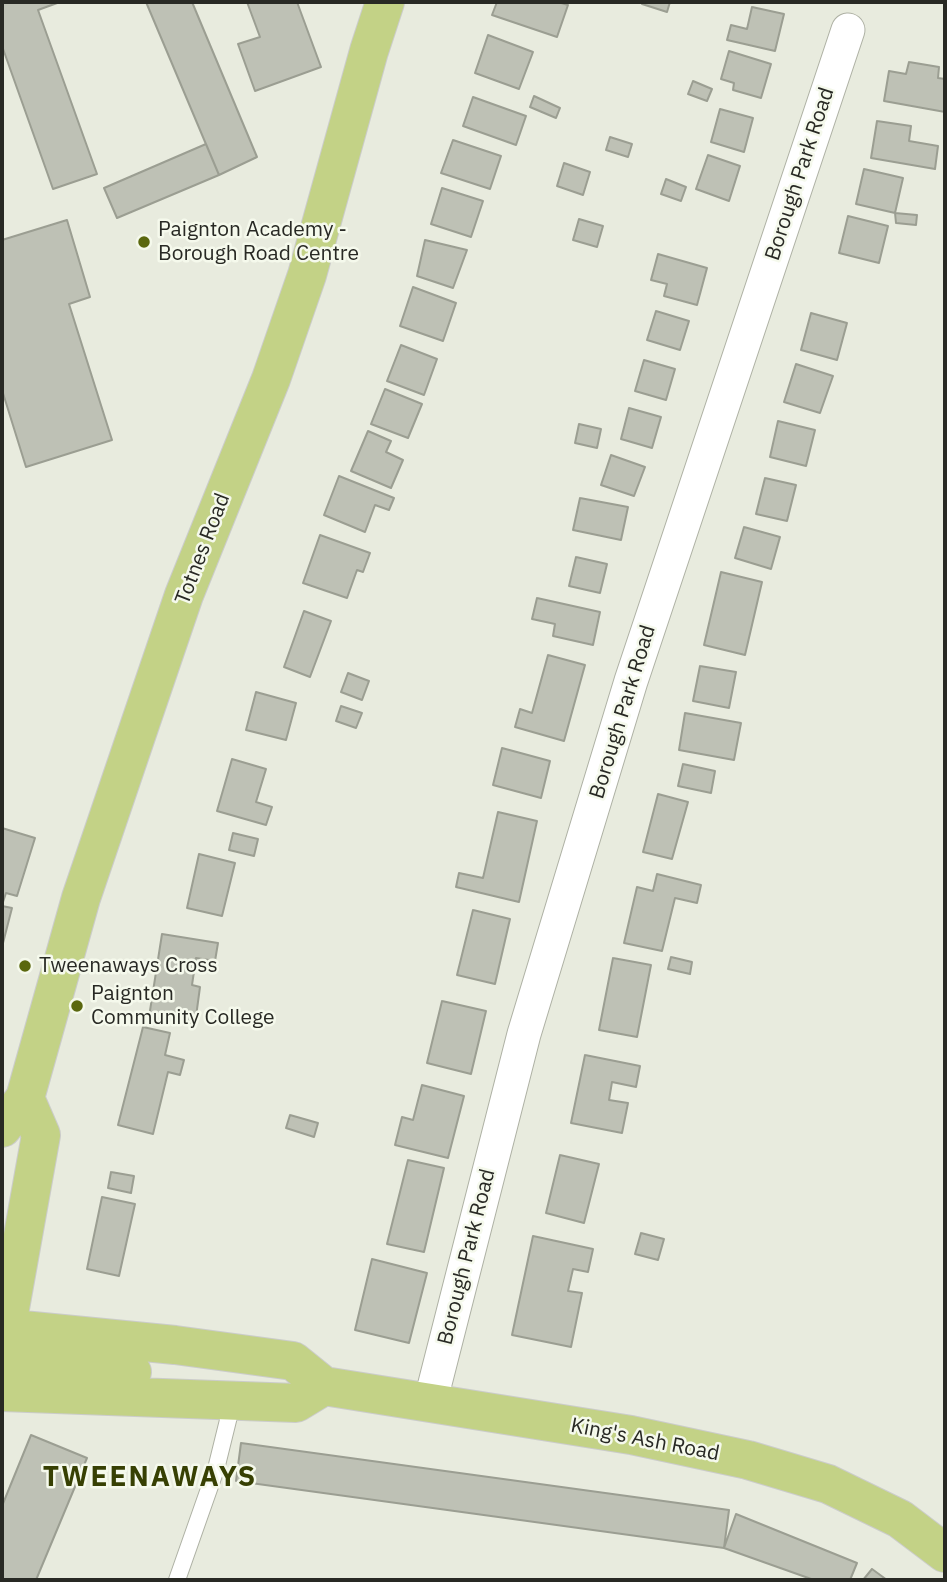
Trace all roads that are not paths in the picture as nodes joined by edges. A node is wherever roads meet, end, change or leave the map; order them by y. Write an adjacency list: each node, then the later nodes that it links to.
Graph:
1 (385, 2): 3 (highway, Totnes Road)
2 (848, 30): 9 (street, Borough Park Road)
3 (24, 1098): 4 (highway, Totnes Road); 5 (highway)
4 (2, 1128)
5 (3, 1343): 6 (highway, King's Ash Road); 8 (highway)
6 (324, 1386): 8 (highway); 9 (highway, King's Ash Road)
7 (2, 1392): 8 (highway)
8 (249, 1401): 11 (lane)
9 (430, 1404): 10 (highway, King's Ash Road)
10 (945, 1553)
11 (177, 1580)

